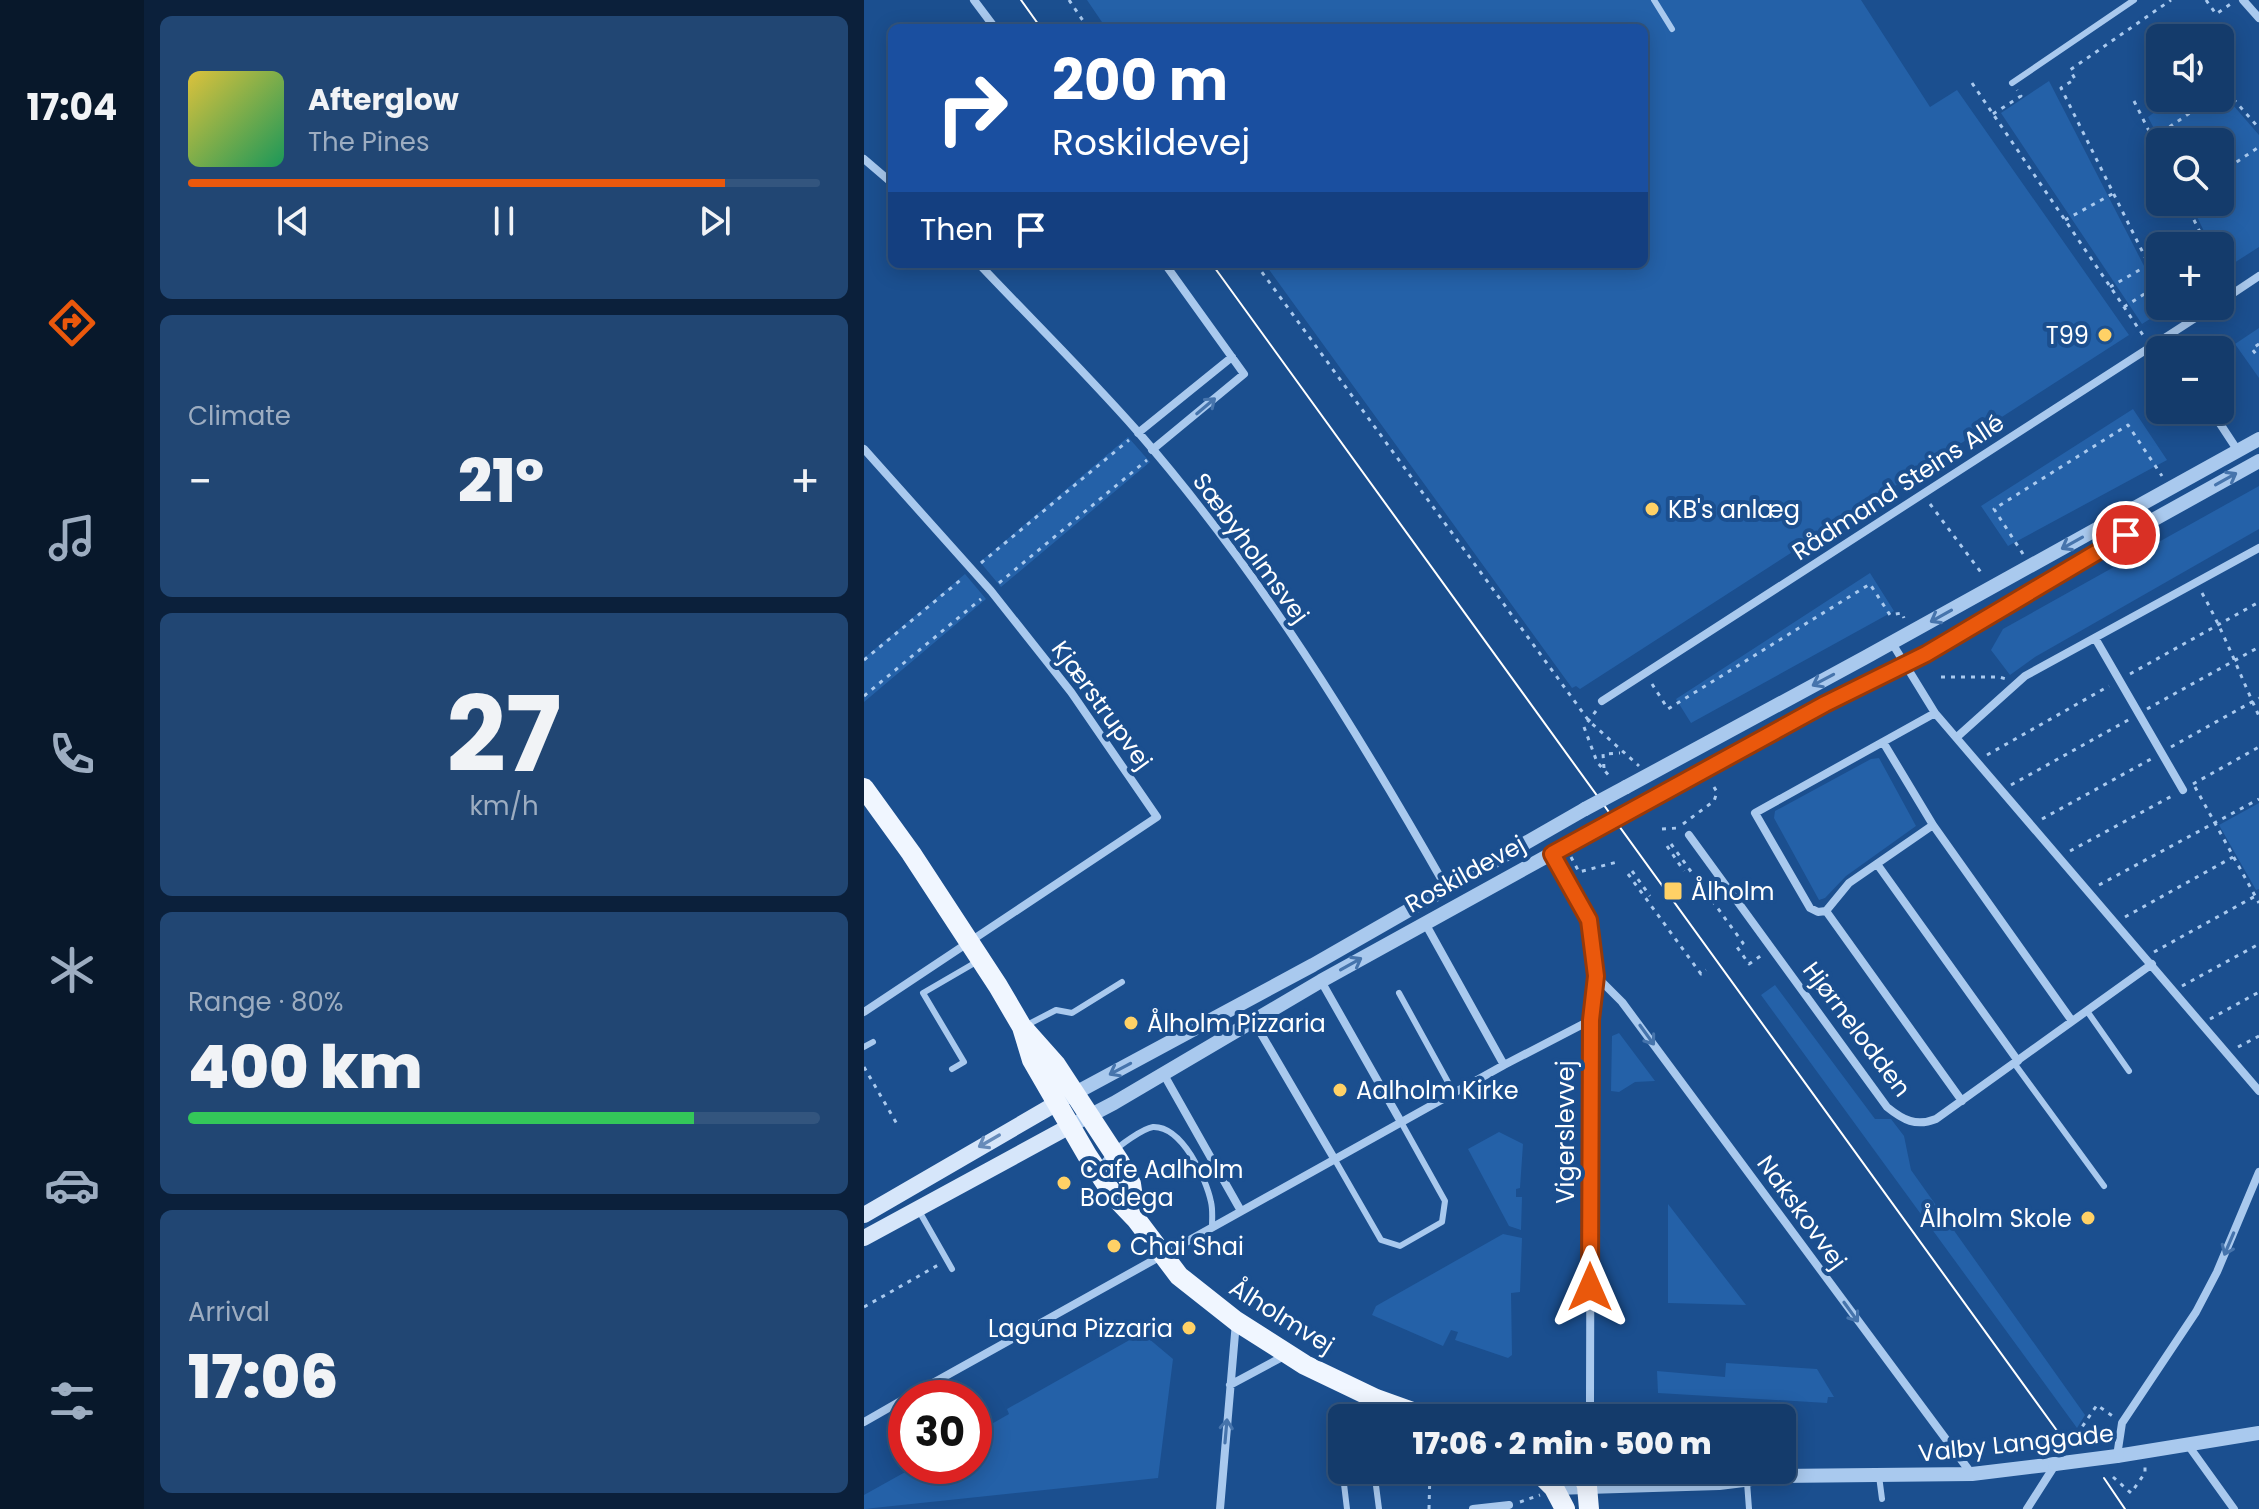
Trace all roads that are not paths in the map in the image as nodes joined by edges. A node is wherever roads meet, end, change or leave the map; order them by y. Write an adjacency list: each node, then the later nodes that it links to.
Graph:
1 (974, 0): 6 (street)
2 (1654, 0): 7 (lane)
3 (2134, 0): 8 (lane)
4 (2243, 0): 5 (street)
5 (2259, 18)
6 (992, 24)
7 (1672, 29)
8 (2012, 83)
9 (864, 159): 10 (street)
10 (888, 180)
11 (983, 268): 20 (street, Sæbyholmsvej)
12 (1168, 268): 18 (street)
13 (2259, 276): 14 (street)
14 (2234, 293)
15 (2192, 320): 16 (street, Rådmand Steins Allé)
16 (2168, 336)
17 (2146, 350): 30 (street, Rådmand Steins Allé)
18 (1232, 357): 20 (street); 24 (street, one-way to 18)
19 (2220, 424): 23 (street)
20 (1138, 433): 24 (street, Sæbyholmsvej)
21 (2259, 439): 23 (street, Roskildevej)
22 (864, 449): 43 (street, Kjærstrupvej)
23 (2238, 451): 28 (street, Roskildevej, one-way to 28)
24 (1154, 452): 40 (street, Sæbyholmsvej)
25 (2259, 461): 29 (street, Roskildevej, one-way to 25)
26 (2259, 548): 27 (street)
27 (2095, 638): 32 (street); 35 (street)
28 (1892, 643): 29 (street); 40 (street, Roskildevej, one-way to 40, bridge)
29 (1904, 666): 31 (street); 38 (street, Roskildevej, bridge)
30 (1602, 701)
31 (1935, 713): 32 (street); 33 (street)
32 (1957, 737): 45 (street)
33 (1883, 742): 36 (street); 41 (street)
34 (864, 788): 43 (main road, Ålholmvej)
35 (2183, 790)
36 (1933, 825): 39 (street); 56 (street)
37 (1689, 835): 68 (street, Hjørnelodden)
38 (1552, 854): 42 (street, Roskildevej); 47 (street, Vigerslevvej)
39 (1877, 864): 41 (street); 60 (street)
40 (1447, 889): 67 (street, Roskildevej, one-way to 67)
41 (1826, 911): 68 (street)
42 (1425, 923): 48 (street, Roskildevej, one-way to 42); 61 (street)
43 (970, 941): 44 (main road, Ålholmvej); 46 (street)
44 (981, 959): 50 (lane); 57 (main road, Ålholmvej)
45 (2149, 961): 52 (street, Hjørnelodden); 65 (street)
46 (918, 976): 50 (lane); 53 (street)
47 (1596, 976): 55 (street, Vigerslevvej); 97 (street, Nakskovvej, one-way to 97)
48 (1321, 981): 54 (street, Roskildevej); 70 (street)
49 (1122, 982): 57 (lane)
50 (923, 993): 62 (lane)
51 (1399, 993): 66 (lane)
52 (2087, 1011): 56 (street, Hjørnelodden); 63 (lane)
53 (864, 1012)
54 (1253, 1020): 64 (street, Roskildevej); 73 (street)
55 (1591, 1020): 61 (street); 90 (street, Vigerslevvej)
56 (2072, 1021): 60 (street, Hjørnelodden)
57 (1022, 1027): 67 (main road, Ålholmvej)
58 (873, 1042): 59 (lane)
59 (864, 1047)
60 (2016, 1062): 68 (street, Hjørnelodden); 76 (lane)
61 (1504, 1065): 66 (street)
62 (952, 1069)
63 (2129, 1071)
64 (1163, 1073): 69 (street, Roskildevej); 78 (street)
65 (2259, 1091)
66 (1454, 1093): 70 (street)
67 (1066, 1098): 69 (main road, Ålholmvej); 71 (main road, Ålholmvej); 79 (main road, Roskildevej, one-way to 79)
68 (1962, 1101)
69 (1090, 1115): 71 (street, Roskildevej); 72 (main road, Ålholmvej)
70 (1401, 1122): 73 (street); 73 (lane)
71 (1070, 1126): 75 (main road, Ålholmvej); 77 (main road, Roskildevej)
72 (1113, 1152): 75 (lane); 80 (main road, Ålholmvej); 81 (lane)
73 (1335, 1160): 78 (street)
74 (2259, 1172): 95 (street, one-way to 95)
75 (1099, 1173): 80 (main road, Ålholmvej)
76 (2104, 1186)
77 (918, 1208): 82 (main road, Roskildevej); 84 (lane)
78 (1241, 1211): 81 (street)
79 (864, 1215)
80 (1136, 1219): 83 (main road, Ålholmvej)
81 (1212, 1227): 83 (street)
82 (864, 1238)
83 (1162, 1256): 85 (main road, Ålholmvej); 87 (street)
84 (952, 1269)
85 (1236, 1321): 86 (main road, Ålholmvej); 88 (street)
86 (1288, 1354): 88 (street); 89 (main road, Ålholmvej)
87 (938, 1380)
88 (1230, 1385): 109 (street, one-way to 88)
89 (1390, 1404)
90 (1590, 1404)
91 (888, 1408): 92 (street)
92 (864, 1422)
93 (2259, 1433): 94 (street, Valby Langgade)
94 (2188, 1445): 95 (street, Valby Langgade); 117 (street)
95 (2117, 1456): 96 (street, Valby Langgade, bridge)
96 (2055, 1464): 97 (street, Valby Langgade); 116 (street)
97 (1972, 1474): 99 (street, Valby Langgade)
98 (1796, 1476): 99 (street, Valby Langgade)
99 (1879, 1476): 107 (lane)
100 (1344, 1484): 110 (lane)
101 (1376, 1484): 111 (lane)
102 (1541, 1484): 106 (main road)
103 (1565, 1484): 106 (street)
104 (1586, 1484): 114 (main road)
105 (1747, 1484): 115 (lane)
106 (1545, 1493): 113 (main road)
107 (1882, 1499)
108 (1509, 1505): 112 (street)
109 (1220, 1509)
110 (1347, 1509)
111 (1379, 1509)
112 (1473, 1509)
113 (1565, 1509)
114 (1589, 1509)
115 (1749, 1509)
116 (2027, 1509)
117 (2234, 1509)

